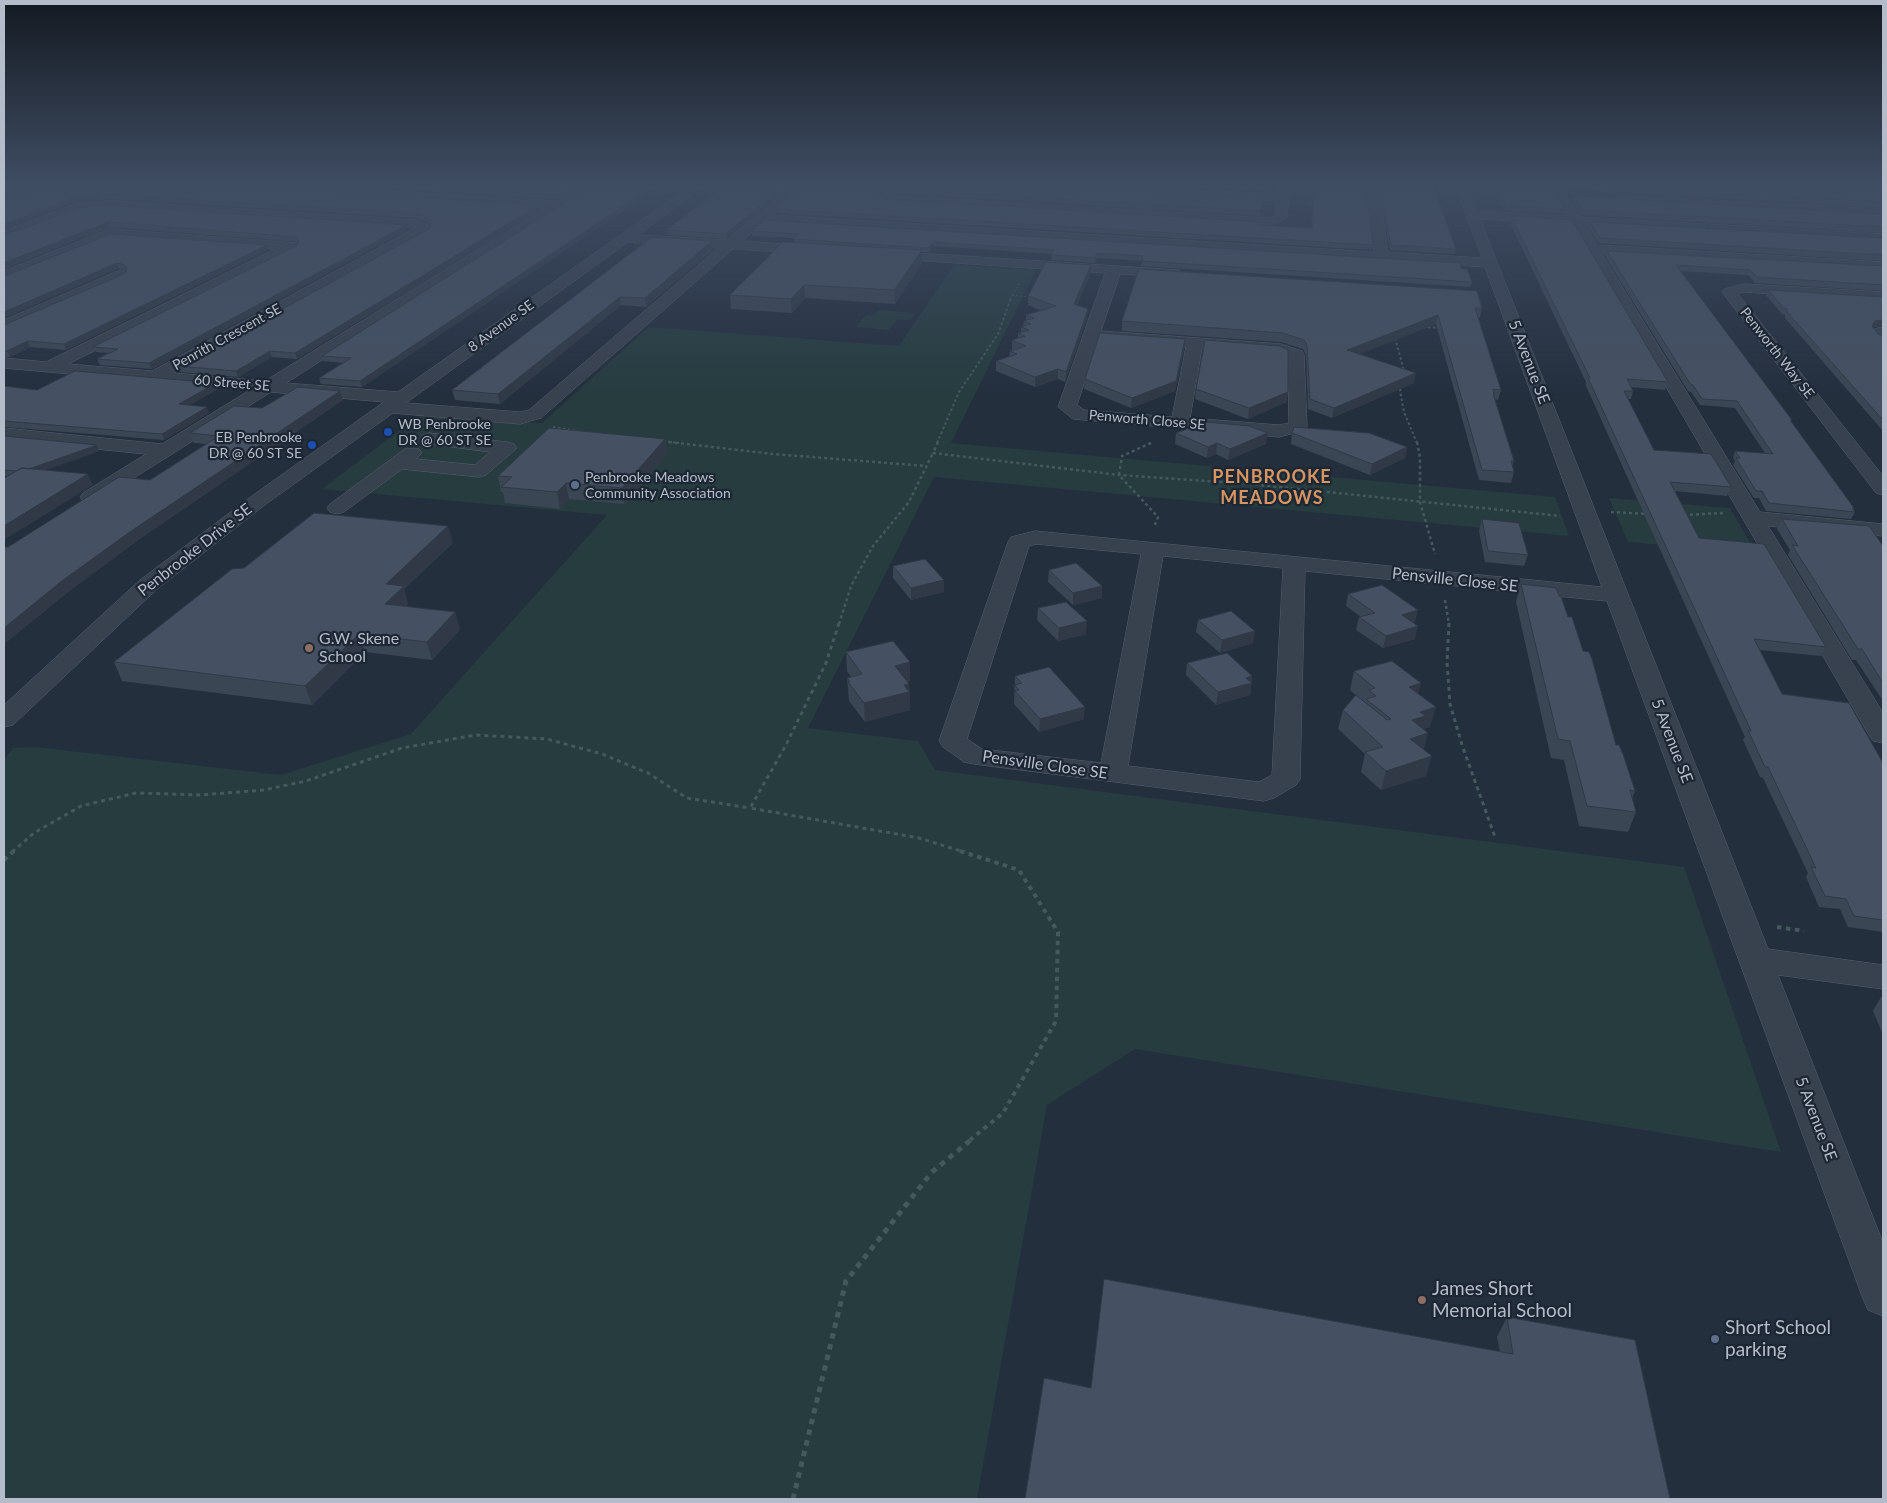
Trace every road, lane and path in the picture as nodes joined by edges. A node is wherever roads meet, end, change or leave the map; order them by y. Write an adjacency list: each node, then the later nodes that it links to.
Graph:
1 (55, 255): 19 (street)
2 (274, 255): 32 (street)
3 (376, 255): 34 (street, Penrith Crescent SE)
4 (479, 255): 36 (street)
5 (600, 255): 37 (street, 8 Avenue SE)
6 (718, 255): 39 (street)
7 (899, 255): 14 (street)
8 (1368, 255): 12 (street)
9 (1488, 255): 13 (street, 5 Avenue SE)
10 (1597, 255): 57 (street)
11 (1698, 255): 15 (street)
12 (1382, 256): 13 (street)
13 (1491, 263): 54 (street, 5 Avenue SE)
14 (1033, 264): 16 (street); 20 (path)
15 (1883, 266)
16 (1114, 269): 18 (street); 28 (street, Penworth Close SE)
17 (120, 274): 23 (street)
18 (1184, 274)
19 (4, 276)
20 (1012, 295): 22 (path); 46 (path)
21 (1883, 296): 50 (street, Penworth Way SE)
22 (1031, 297)
23 (4, 326)
24 (1420, 327): 25 (path)
25 (1449, 328)
26 (1883, 332): 29 (street)
27 (1394, 335): 33 (path)
28 (1092, 336): 30 (street, Penworth Close SE); 40 (street, Penworth Close SE)
29 (1883, 336)
30 (1195, 344): 40 (street); 40 (street, Penworth Close SE)
31 (4, 363): 32 (street, 60 Street SE)
32 (48, 367): 34 (street, 60 Street SE)
33 (1404, 372)
34 (155, 376): 36 (street, 60 Street SE)
35 (1402, 382): 51 (path)
36 (267, 387): 37 (street, 60 Street SE); 45 (street)
37 (395, 402): 38 (street, 60 Street SE); 63 (street, Penbrooke Drive SE)
38 (465, 413): 39 (street, 60 Street SE); 43 (street)
39 (520, 418): 41 (path)
40 (1180, 423): 49 (path)
41 (580, 432)
42 (4, 434): 45 (street)
43 (429, 439): 47 (street); 47 (street)
44 (657, 441): 48 (path)
45 (164, 450): 52 (street)
46 (933, 453): 48 (path); 49 (path)
47 (398, 463): 53 (street)
48 (926, 466): 66 (path)
49 (1119, 474): 51 (path); 59 (path)
50 (1883, 489)
51 (1420, 502): 54 (path); 61 (path)
52 (73, 507)
53 (337, 508)
54 (1587, 514): 55 (path); 62 (street, 5 Avenue SE)
55 (1649, 514)
56 (1677, 515): 57 (path)
57 (1753, 518): 58 (street); 64 (street)
58 (1883, 530)
59 (1153, 548): 60 (street, Pensville Close SE); 65 (street); 65 (street, Pensville Close SE)
60 (1294, 564): 61 (street, Pensville Close SE); 65 (street, Pensville Close SE)
61 (1441, 578): 62 (street, Pensville Close SE); 67 (path)
62 (1617, 595): 69 (street, 5 Avenue SE)
63 (4, 719)
64 (1883, 735)
65 (1113, 774)
66 (750, 808): 68 (path); 72 (path)
67 (1495, 837)
68 (4, 860)
69 (1756, 960): 70 (street); 71 (street, 5 Avenue SE)
70 (1883, 977)
71 (1883, 1296)
72 (793, 1499)

